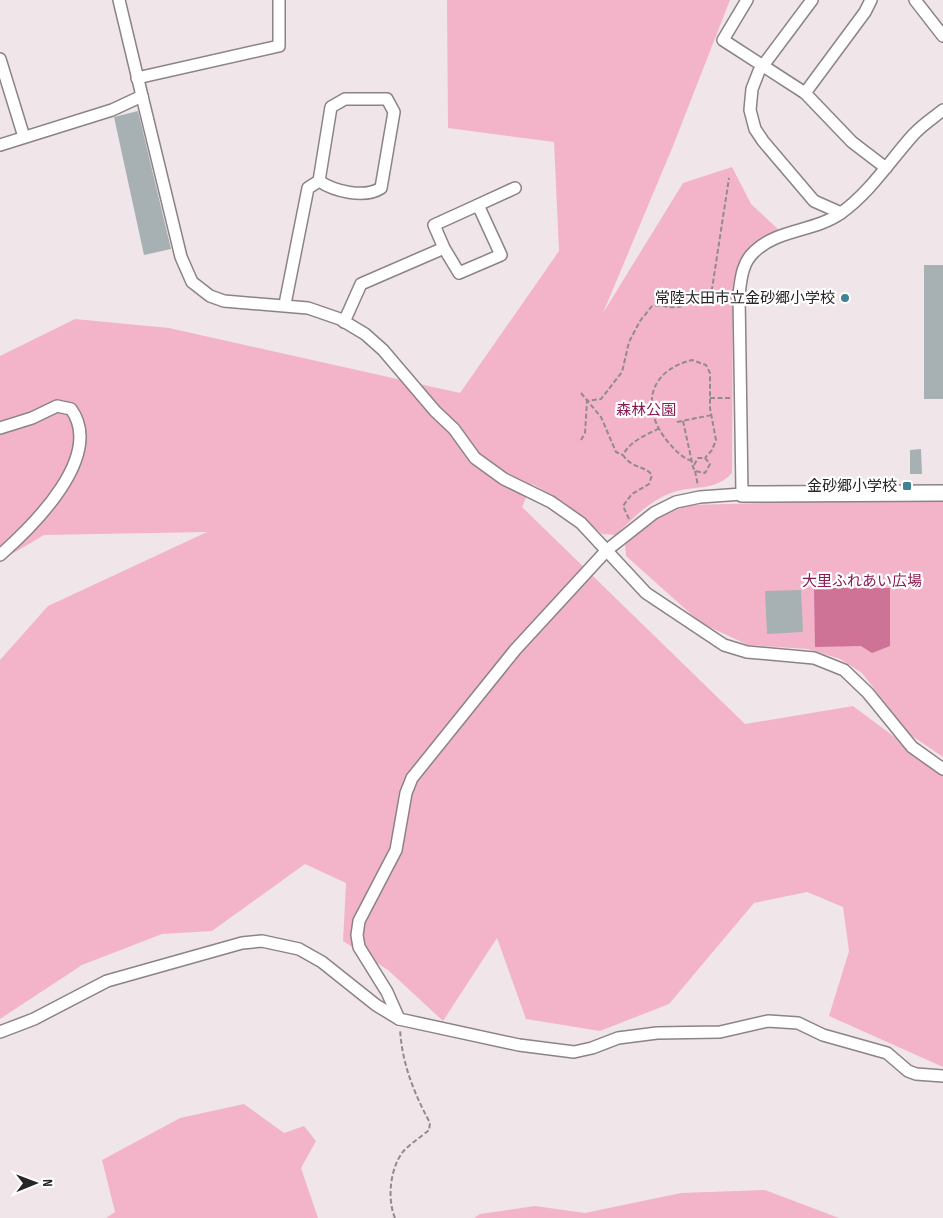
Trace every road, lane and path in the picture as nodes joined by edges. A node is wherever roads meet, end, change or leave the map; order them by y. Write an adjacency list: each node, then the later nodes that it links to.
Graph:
1 (118, 0): 10 (street)
2 (279, 0): 10 (street)
3 (747, 0): 9 (street)
4 (812, 0): 9 (street)
5 (871, 0): 11 (street)
6 (915, 0): 7 (street)
7 (943, 36)
8 (0, 59): 14 (street)
9 (763, 66): 11 (street); 21 (street)
10 (137, 78): 12 (street)
11 (805, 93): 16 (street)
12 (142, 96): 14 (street); 23 (street)
13 (943, 110): 16 (street)
14 (24, 137): 15 (street)
15 (0, 145)
16 (886, 168): 21 (street)
17 (730, 178): 28 (path)
18 (319, 181): 18 (street); 23 (street)
19 (515, 188): 20 (street)
20 (478, 205): 22 (street); 22 (street)
21 (840, 213): 26 (street)
22 (444, 248): 24 (street)
23 (285, 304): 24 (street)
24 (344, 322): 44 (street)
25 (581, 393): 28 (path)
26 (740, 397): 27 (path); 41 (street)
27 (710, 398): 29 (path); 33 (path)
28 (587, 401): 34 (path); 35 (path)
29 (712, 415): 30 (path); 36 (path)
30 (683, 421): 31 (path); 37 (path)
31 (677, 422)
32 (0, 428): 45 (street)
33 (660, 428): 35 (path); 37 (path)
34 (581, 440)
35 (623, 456): 43 (path)
36 (705, 458): 38 (path); 39 (path)
37 (692, 461): 38 (path)
38 (693, 467): 39 (path)
39 (695, 471): 42 (path)
40 (943, 492): 41 (street)
41 (742, 494): 42 (street)
42 (700, 497): 43 (street)
43 (636, 527): 44 (street)
44 (607, 550): 46 (street); 47 (street)
45 (0, 555)
46 (943, 769)
47 (399, 1019): 48 (street); 49 (street); 50 (path)
48 (0, 1032)
49 (943, 1076)
50 (395, 1218)

